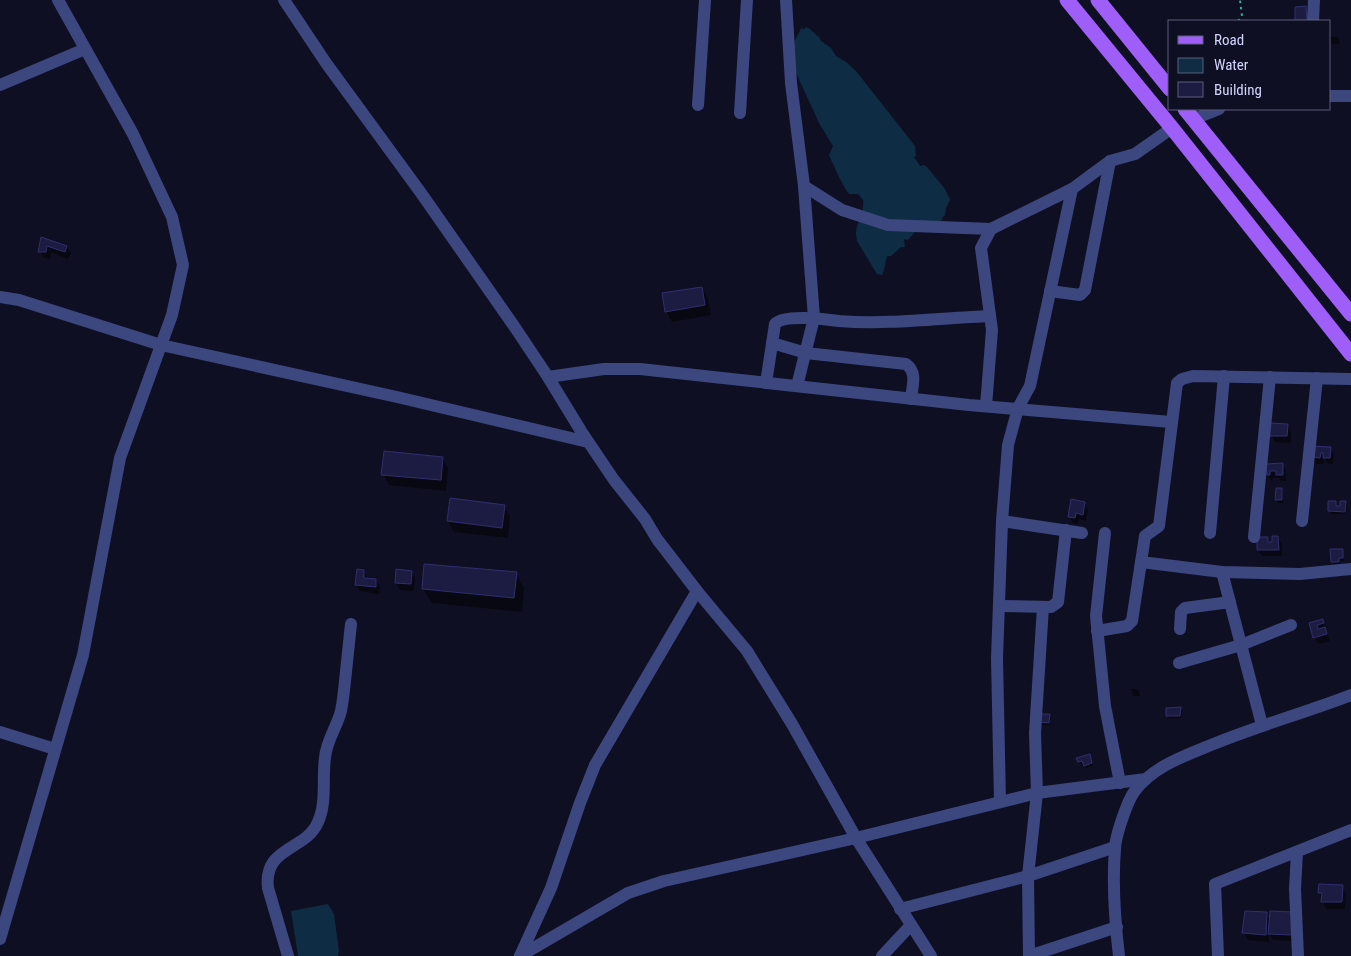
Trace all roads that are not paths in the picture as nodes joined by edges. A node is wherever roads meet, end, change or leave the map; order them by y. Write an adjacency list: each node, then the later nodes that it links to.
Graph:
1 (58, 0): 10 (street)
2 (284, 0): 34 (street)
3 (705, 0): 15 (street)
4 (746, 0): 17 (street)
5 (786, 0): 21 (street)
6 (1067, 0): 19 (main road)
7 (1098, 0): 12 (main road)
8 (1314, 0): 9 (street)
9 (1313, 20)
10 (85, 49): 11 (street); 30 (street)
11 (0, 85)
12 (1168, 87)
13 (1331, 96): 14 (street)
14 (1351, 96)
15 (698, 104)
16 (1213, 110): 18 (street)
17 (740, 113)
18 (1190, 114): 26 (main road)
19 (1172, 128): 20 (street); 32 (main road)
20 (1110, 161): 22 (street); 24 (street)
21 (804, 186): 23 (street); 28 (street)
22 (1072, 189): 23 (street); 24 (street)
23 (990, 229): 27 (street)
24 (1050, 291): 42 (street)
25 (0, 297): 30 (street)
26 (1351, 314)
27 (990, 316): 28 (street); 41 (street)
28 (814, 318): 29 (street); 31 (street)
29 (772, 343): 31 (street); 38 (street)
30 (161, 346): 44 (street); 68 (street)
31 (806, 353): 39 (street); 40 (street)
32 (1351, 354)
33 (1224, 376): 35 (street); 43 (street); 50 (street)
34 (548, 377): 38 (street); 44 (street)
35 (1270, 377): 36 (street); 51 (street)
36 (1317, 378): 37 (street); 46 (street)
37 (1351, 379)
38 (766, 383): 39 (street)
39 (797, 386): 40 (street)
40 (911, 399): 41 (street)
41 (986, 406): 42 (street)
42 (1018, 408): 43 (street); 45 (street)
43 (1171, 422): 52 (street)
44 (588, 442): 55 (street)
45 (1002, 521): 47 (street); 57 (street)
46 (1302, 521)
47 (1066, 530): 48 (street); 58 (street)
48 (1082, 533)
49 (1105, 533): 62 (street)
50 (1210, 533)
51 (1254, 537)
52 (1142, 562): 54 (street); 62 (street)
53 (1351, 569): 54 (street)
54 (1222, 572): 56 (street)
55 (697, 591): 74 (street); 83 (street)
56 (1230, 602): 61 (street); 63 (street)
57 (999, 606): 58 (street); 72 (street)
58 (1043, 607): 71 (street)
59 (352, 624): 82 (street)
60 (1291, 625): 63 (street)
61 (1180, 629)
62 (1098, 631): 70 (street)
63 (1241, 644): 64 (street); 66 (street)
64 (1178, 663)
65 (1351, 695): 66 (street)
66 (1262, 725): 69 (street)
67 (0, 732): 68 (street)
68 (55, 749): 81 (street)
69 (1146, 779): 70 (street); 75 (street)
70 (1120, 783): 71 (street)
71 (1037, 793): 72 (street); 77 (street)
72 (1000, 802): 74 (street)
73 (1351, 830): 76 (street)
74 (856, 838): 78 (street); 83 (street)
75 (1115, 847): 77 (street); 80 (street)
76 (1296, 852): 88 (street); 89 (street)
77 (1028, 876): 78 (street); 86 (street)
78 (900, 909): 79 (street)
79 (911, 925): 84 (street); 85 (street)
80 (1117, 927): 86 (street); 87 (street)
81 (0, 939)
82 (288, 956)
83 (520, 956)
84 (882, 956)
85 (931, 956)
86 (1029, 956)
87 (1120, 956)
88 (1218, 956)
89 (1298, 956)

